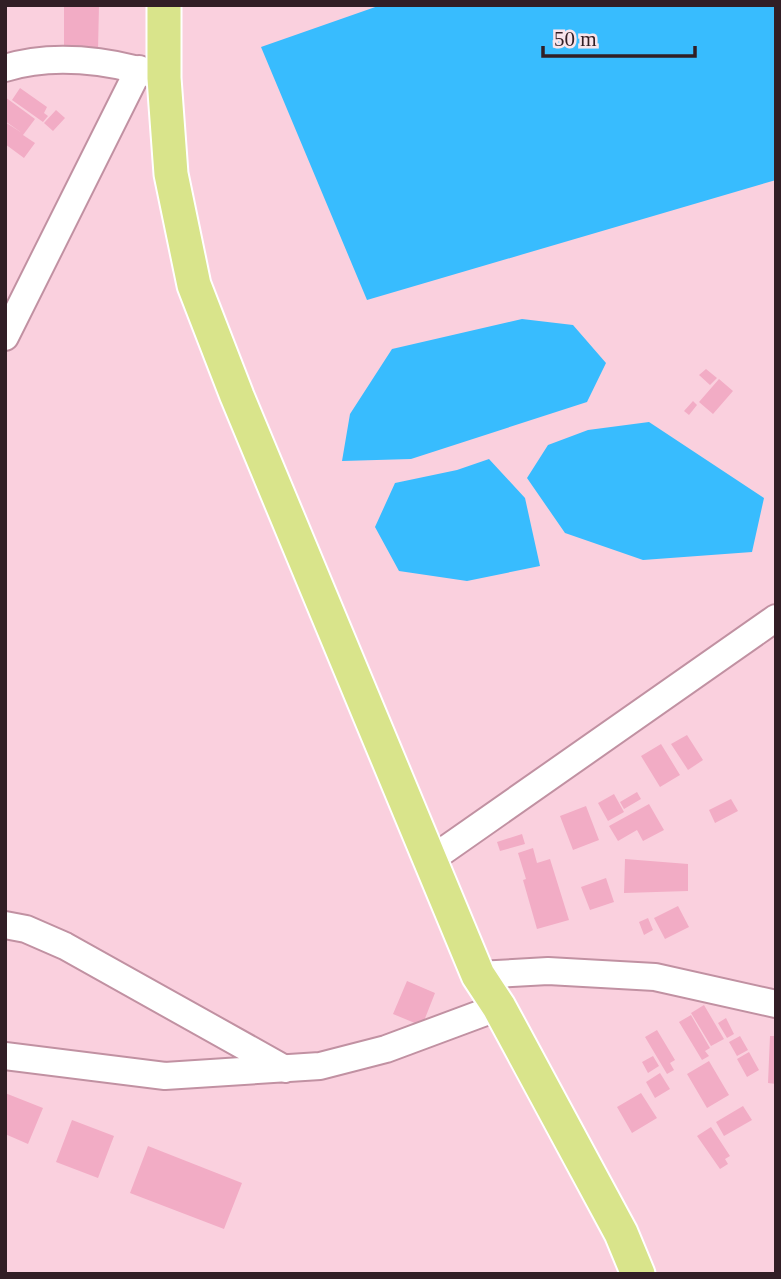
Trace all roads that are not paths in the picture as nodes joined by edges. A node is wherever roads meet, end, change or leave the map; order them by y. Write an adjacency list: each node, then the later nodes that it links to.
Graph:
1 (164, 5): 3 (main road)
2 (5, 68): 3 (street)
3 (151, 74): 4 (street); 6 (main road)
4 (5, 337)
5 (776, 618): 6 (street)
6 (429, 861): 8 (main road)
7 (5, 925): 12 (street)
8 (478, 975): 9 (street); 10 (main road)
9 (776, 1004)
10 (499, 1007): 12 (street); 13 (main road)
11 (5, 1056): 12 (street)
12 (285, 1069)
13 (638, 1274)

